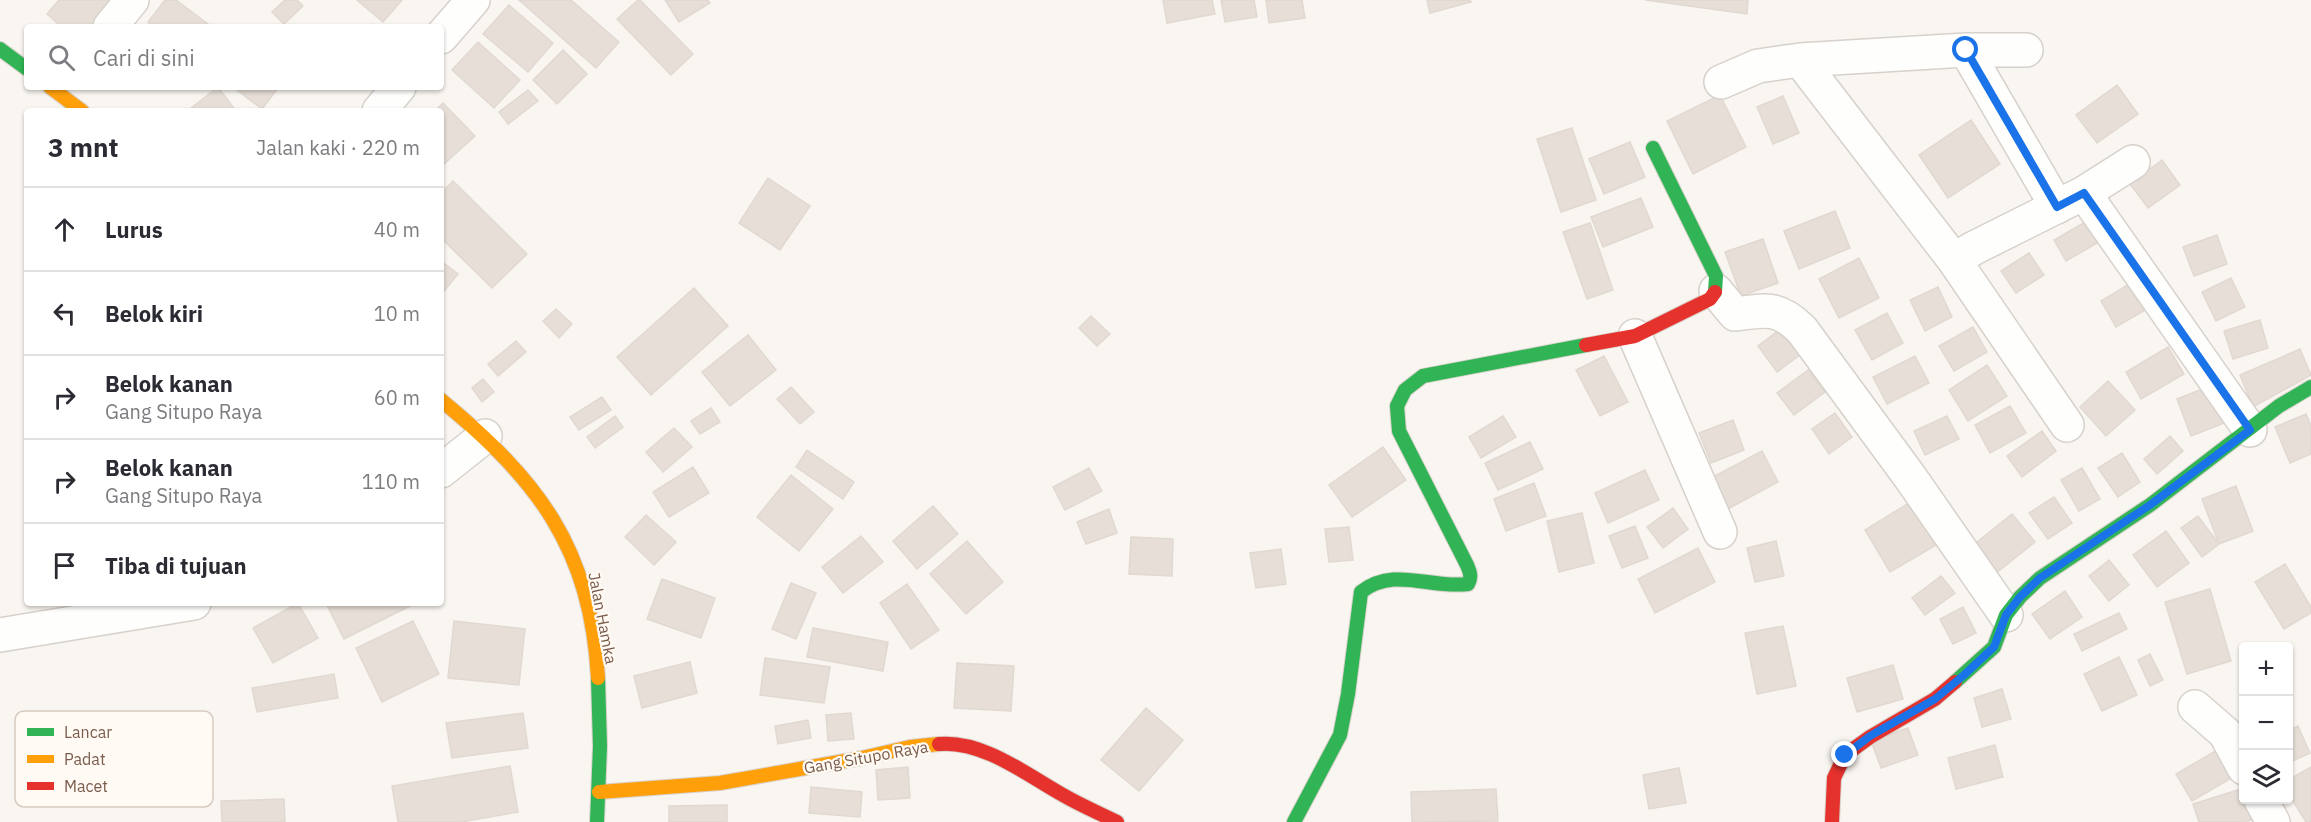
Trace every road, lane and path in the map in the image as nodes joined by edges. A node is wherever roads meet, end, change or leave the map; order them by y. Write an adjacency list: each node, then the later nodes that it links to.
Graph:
1 (132, 0): 3 (street)
2 (473, 0): 4 (street)
3 (112, 24)
4 (444, 34)
5 (0, 49): 9 (street)
6 (1966, 50): 7 (street); 8 (street); 15 (street)
7 (2026, 50)
8 (1800, 60): 10 (street); 16 (street)
9 (24, 67)
10 (1721, 82)
11 (396, 90): 12 (street)
12 (382, 108)
13 (1653, 148): 17 (street)
14 (2133, 162): 15 (street)
15 (2070, 200): 16 (street); 22 (street)
16 (1954, 260): 21 (street)
17 (1716, 291): 18 (street); 27 (street)
18 (1635, 336): 25 (street); 35 (street)
19 (2311, 387): 22 (street)
20 (444, 402): 23 (street, Jalan Hamka)
21 (2067, 425)
22 (2250, 430): 27 (street)
23 (485, 436): 24 (street); 31 (street, Jalan Hamka)
24 (444, 469)
25 (1720, 532)
26 (178, 606): 28 (street)
27 (2006, 615): 36 (street)
28 (0, 635)
29 (2195, 707): 30 (street)
30 (2239, 759)
31 (599, 792): 33 (street, Jalan Hamka); 34 (street, Gang Situpo Raya)
32 (2262, 804): 37 (street)
33 (597, 822)
34 (1117, 822)
35 (1294, 822)
36 (1832, 822)
37 (2273, 822)

